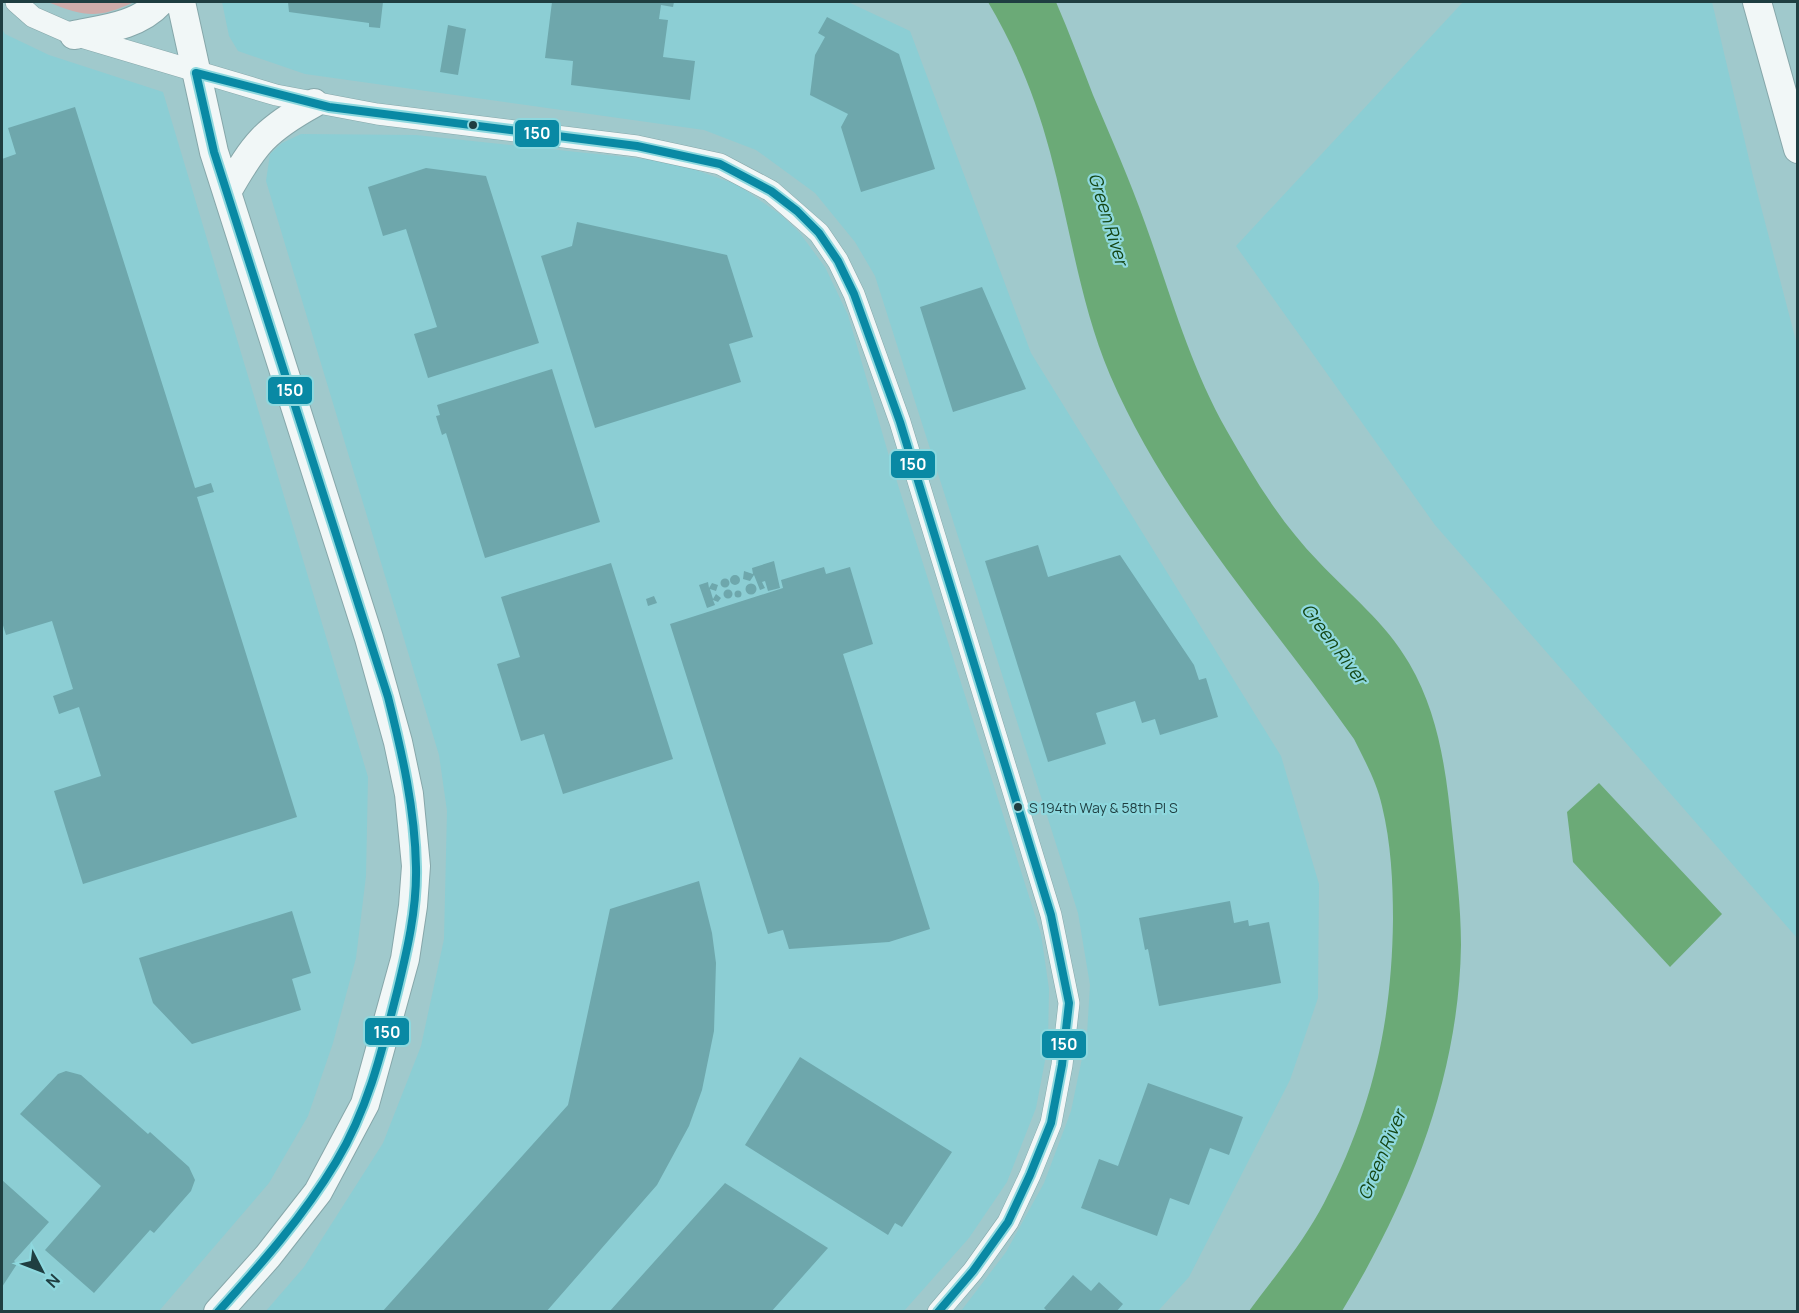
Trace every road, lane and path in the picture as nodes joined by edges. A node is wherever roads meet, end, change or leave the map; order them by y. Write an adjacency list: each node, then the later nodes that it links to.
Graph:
1 (16, 2): 5 (street)
2 (160, 2): 5 (main road)
3 (181, 2): 6 (main road)
4 (1757, 2): 8 (main road)
5 (74, 35): 6 (street)
6 (196, 73): 7 (street); 9 (main road)
7 (314, 103): 9 (main road); 11 (street)
8 (1797, 149)
9 (227, 192): 10 (main road)
10 (218, 1311)
11 (938, 1311)

